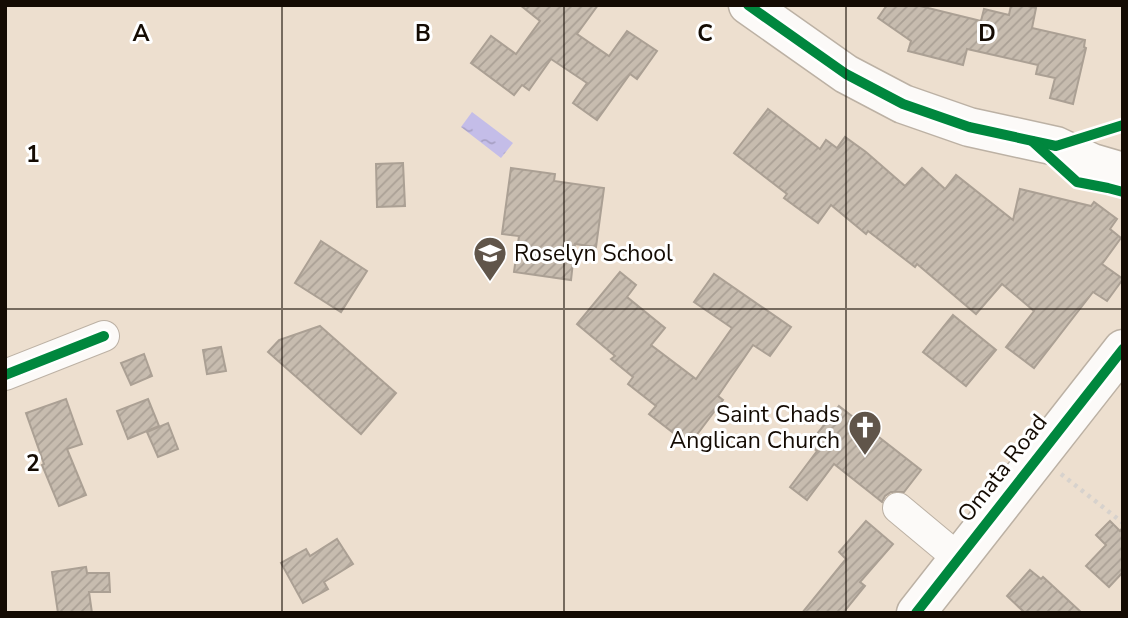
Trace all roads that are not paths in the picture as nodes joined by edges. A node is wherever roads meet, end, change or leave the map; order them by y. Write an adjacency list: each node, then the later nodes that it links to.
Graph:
1 (748, 5): 2 (main road)
2 (1056, 146): 3 (main road); 4 (main road)
3 (1123, 147)
4 (1123, 172)
5 (104, 336): 7 (street)
6 (1123, 349): 9 (main road, Omata Road)
7 (5, 375)
8 (898, 508): 9 (street)
9 (958, 558): 10 (main road, Omata Road)
10 (916, 613)

